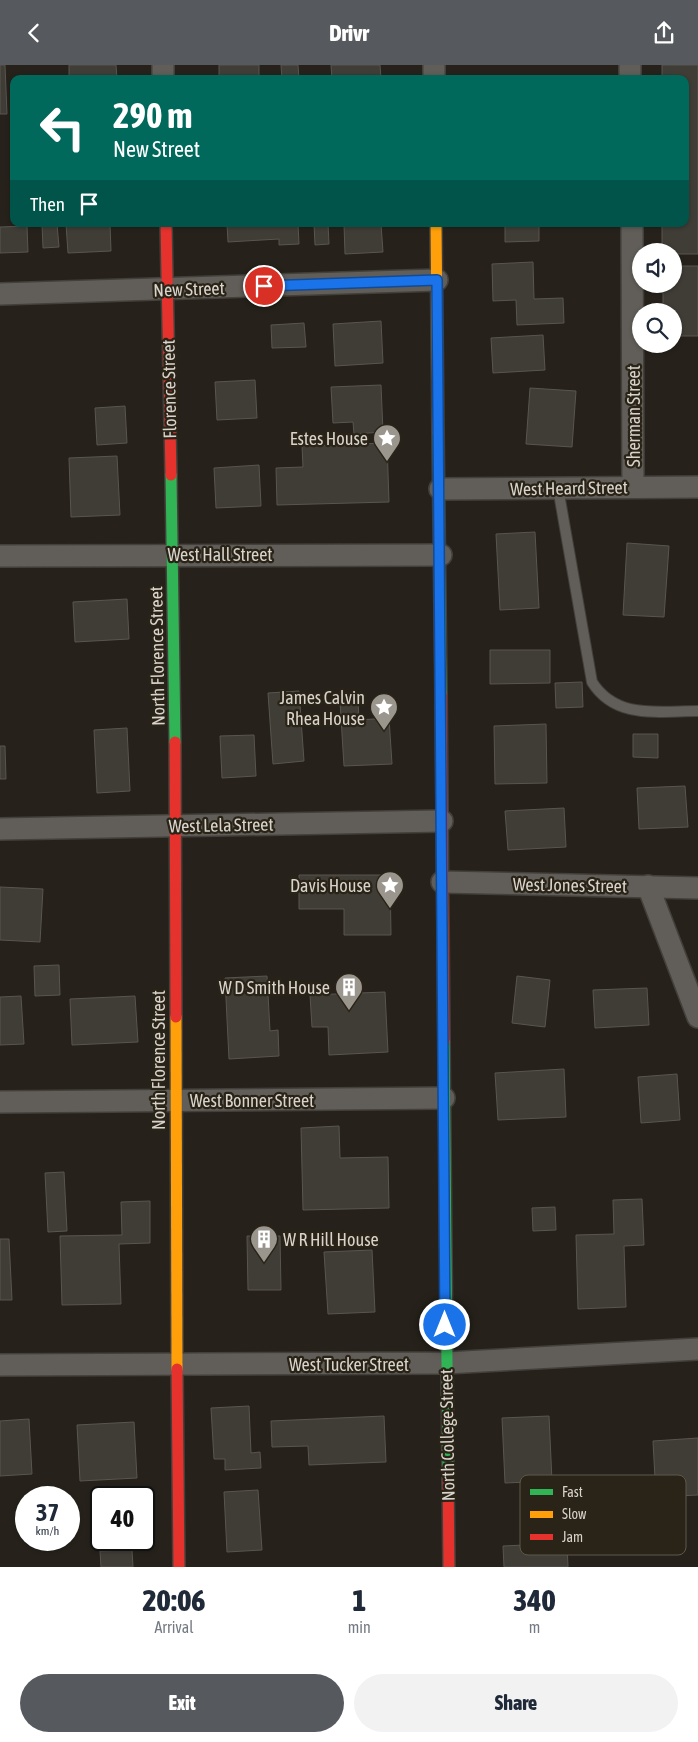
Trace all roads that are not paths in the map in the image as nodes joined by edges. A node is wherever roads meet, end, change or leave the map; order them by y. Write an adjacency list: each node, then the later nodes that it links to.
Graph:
1 (166, 227): 5 (street, Florence Street)
2 (436, 227): 4 (street, North College Street)
3 (632, 227): 7 (street, Sherman Street)
4 (437, 280): 5 (street, New Street); 10 (street, North College Street)
5 (167, 290): 6 (street, New Street); 11 (street, Florence Street)
6 (0, 294)
7 (633, 487): 8 (street, West Heard Street); 9 (street, West Heard Street)
8 (698, 487)
9 (558, 488): 10 (street, West Heard Street); 14 (lane)
10 (440, 489): 12 (street, North College Street)
11 (173, 554): 12 (street, West Hall Street); 13 (street, West Hall Street); 16 (street, North Florence Street)
12 (440, 555): 15 (street, North College Street)
13 (0, 557)
14 (698, 711)
15 (442, 821): 16 (street, West Lela Street); 18 (street, North College Street)
16 (177, 826): 17 (street, West Lela Street); 23 (street, North Florence Street)
17 (0, 829)
18 (442, 882): 19 (street, West Jones Street); 22 (street, North College Street)
19 (648, 886): 20 (street, West Jones Street); 21 (street)
20 (698, 888)
21 (698, 1017)
22 (444, 1098): 23 (street, West Bonner Street); 26 (street, North College Street)
23 (176, 1100): 24 (street, West Bonner Street); 27 (street, North Florence Street)
24 (0, 1101)
25 (698, 1349): 26 (street, West Tucker Street)
26 (446, 1363): 27 (street, West Tucker Street); 30 (street, North College Street)
27 (176, 1364): 28 (street, West Tucker Street); 29 (street, North Florence Street)
28 (0, 1365)
29 (179, 1567)
30 (449, 1567)

